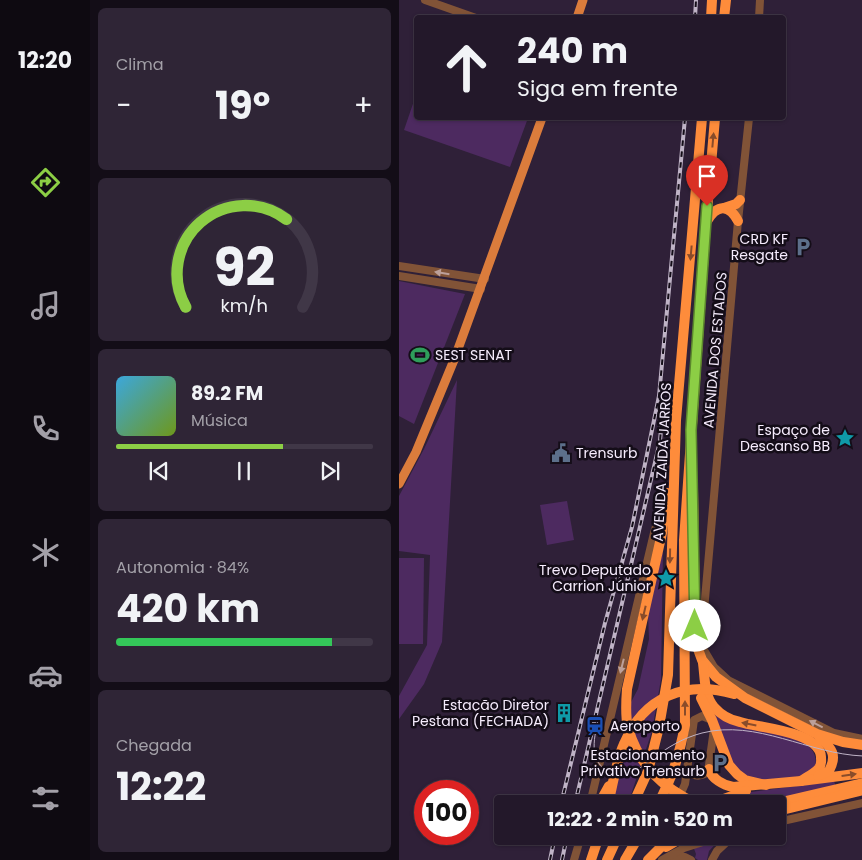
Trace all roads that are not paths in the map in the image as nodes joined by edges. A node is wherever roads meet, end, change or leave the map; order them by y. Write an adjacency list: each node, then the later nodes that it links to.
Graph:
1 (425, 0): 6 (street)
2 (583, 0): 7 (main road)
3 (712, 0): 8 (highway)
4 (726, 0): 9 (highway)
5 (760, 0): 10 (street)
6 (468, 15)
7 (578, 15)
8 (711, 15)
9 (724, 15)
10 (759, 15)
11 (541, 120): 21 (main road)
12 (702, 120): 23 (highway, AVENIDA ZAIDA JARROS, one-way to 23)
13 (715, 120): 18 (highway, AVENIDA ZAIDA JARROS, one-way to 13)
14 (749, 120): 15 (street, AVENIDA DOS ESTADOS)
15 (740, 200): 16 (highway); 17 (street, AVENIDA DOS ESTADOS)
16 (725, 208): 17 (highway); 18 (highway)
17 (738, 221): 27 (street, AVENIDA DOS ESTADOS)
18 (706, 224): 24 (highway, AVENIDA ZAIDA JARROS)
19 (399, 266): 21 (street, one-way to 19)
20 (399, 276): 22 (street)
21 (485, 279): 22 (main road)
22 (481, 289): 25 (main road)
23 (675, 420): 26 (highway); 44 (highway, AVENIDA ZAIDA JARROS, one-way to 44)
24 (691, 430): 28 (highway); 45 (highway, AVENIDA ZAIDA JARROS, one-way to 24)
25 (399, 484)
26 (667, 488): 41 (street, one-way to 41); 46 (highway, one-way to 46)
27 (701, 645): 29 (highway); 31 (street, one-way to 27); 37 (highway, one-way to 27)
28 (745, 698): 30 (highway); 36 (highway)
29 (714, 724): 33 (street); 34 (street); 39 (highway)
30 (817, 734): 32 (highway); 37 (highway)
31 (862, 739)
32 (862, 745)
33 (688, 766): 34 (street); 47 (street)
34 (709, 769): 39 (highway)
35 (862, 773): 37 (highway, one-way to 35)
36 (616, 774): 42 (highway); 43 (highway)
37 (801, 782): 39 (highway)
38 (862, 783): 49 (highway)
39 (766, 785): 48 (highway)
40 (862, 790): 51 (highway)
41 (592, 795)
42 (604, 795)
43 (610, 795)
44 (637, 795)
45 (663, 795)
46 (678, 795)
47 (679, 795)
48 (733, 795)
49 (786, 801)
50 (862, 803): 52 (street)
51 (786, 809)
52 (786, 820)
53 (579, 845): 62 (street)
54 (596, 845): 63 (highway)
55 (614, 845): 64 (highway)
56 (634, 845): 65 (highway)
57 (667, 845): 61 (highway)
58 (674, 845): 61 (highway)
59 (694, 845): 61 (street)
60 (723, 845): 68 (street)
61 (660, 857): 66 (highway); 67 (street)
62 (574, 860)
63 (591, 860)
64 (607, 860)
65 (625, 860)
66 (647, 860)
67 (691, 860)
68 (712, 860)

